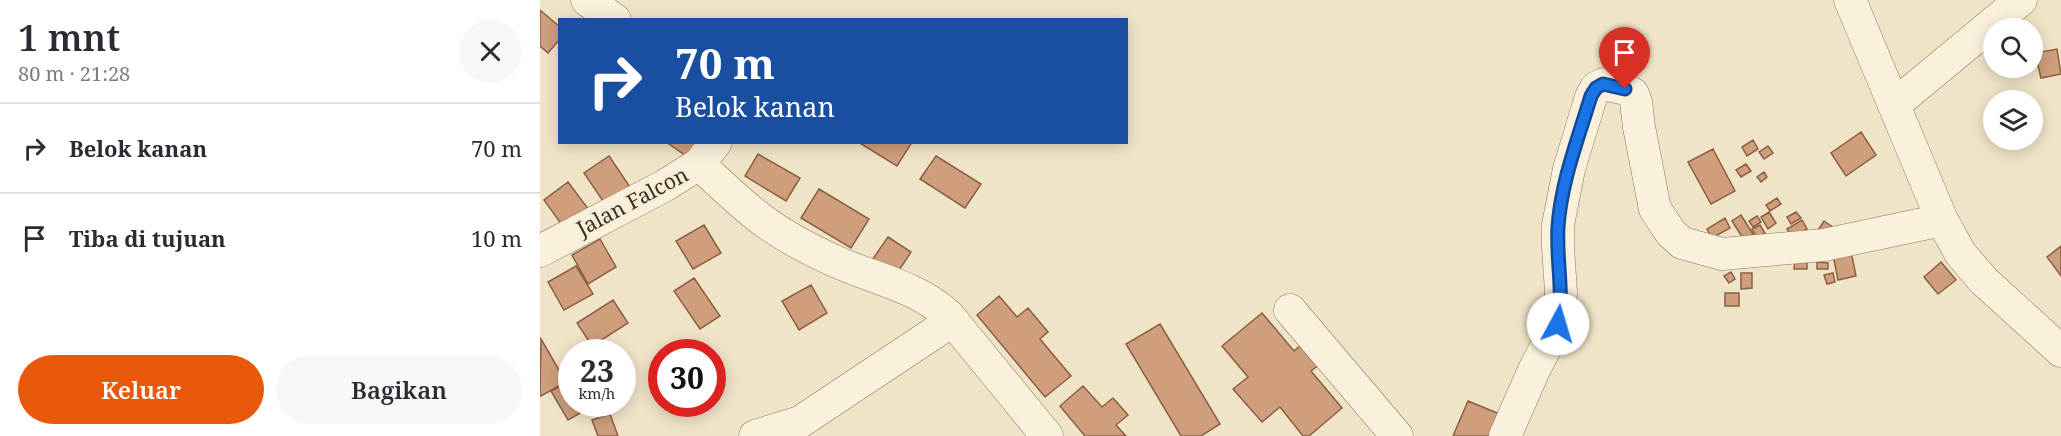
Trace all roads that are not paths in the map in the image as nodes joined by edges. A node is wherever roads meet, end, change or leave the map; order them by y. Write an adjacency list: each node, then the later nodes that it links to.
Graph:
1 (587, 0): 4 (street)
2 (1850, 0): 5 (street)
3 (2021, 0): 5 (street)
4 (612, 18)
5 (1894, 105): 7 (street)
6 (707, 153): 8 (street, Jalan Falcon); 10 (street)
7 (1942, 220): 11 (street); 15 (street)
8 (544, 241)
9 (1290, 310): 14 (street)
10 (952, 321): 12 (street); 13 (street)
11 (2061, 351)
12 (755, 436)
13 (1047, 436)
14 (1397, 436)
15 (1505, 436)

